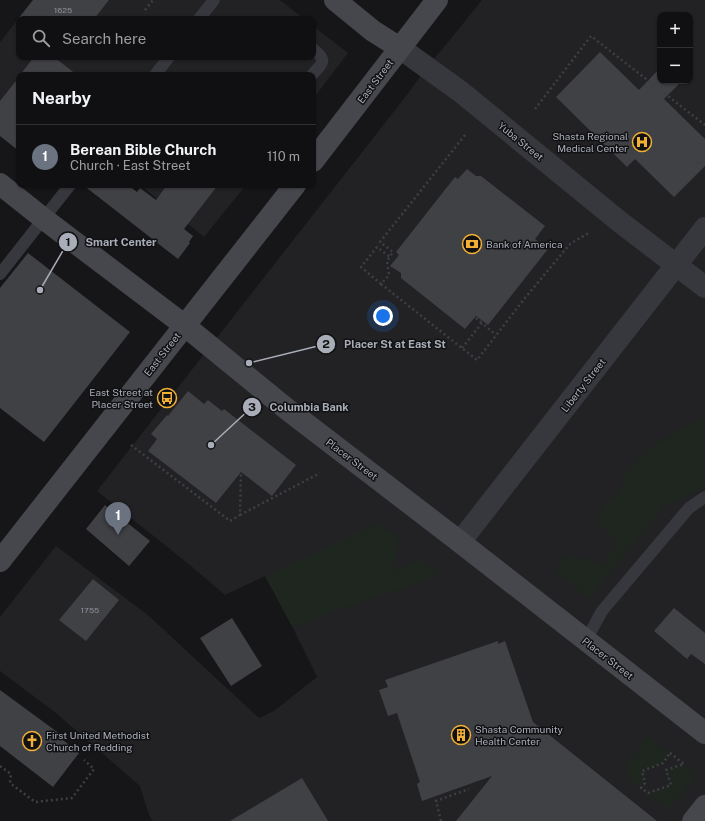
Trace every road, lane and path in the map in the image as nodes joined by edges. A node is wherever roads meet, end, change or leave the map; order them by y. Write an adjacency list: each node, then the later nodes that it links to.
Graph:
1 (153, 0): 5 (path)
2 (214, 0): 6 (lane)
3 (335, 0): 7 (main road, Yuba Street)
4 (437, 0): 7 (main road, East Street)
5 (145, 10)
6 (201, 16)
7 (400, 48): 16 (main road, East Street); 25 (street, Yuba Street)
8 (316, 52): 11 (lane)
9 (167, 60): 10 (lane)
10 (157, 72)
11 (314, 72)
12 (535, 109): 13 (path)
13 (705, 125)
14 (465, 135): 24 (path)
15 (705, 156): 17 (path)
16 (316, 157)
17 (695, 168)
18 (0, 184): 21 (main road, Placer Street)
19 (68, 188): 21 (lane)
20 (292, 188): 31 (main road, East Street)
21 (44, 219): 26 (lane); 31 (main road, Placer Street)
22 (705, 228): 25 (street, Liberty Street)
23 (590, 232): 32 (path)
24 (390, 258): 27 (path); 27 (path)
25 (677, 265): 28 (street, Yuba Street); 39 (street, Liberty Street)
26 (0, 274)
27 (381, 284): 33 (path)
28 (705, 287)
29 (476, 318): 30 (path)
30 (482, 323): 32 (path); 33 (path)
31 (184, 325): 39 (main road, Placer Street); 40 (main road, East Street)
32 (496, 335): 33 (path)
33 (462, 348)
34 (131, 445): 38 (path)
35 (241, 472): 38 (path)
36 (320, 473): 38 (path)
37 (705, 497): 41 (lane)
38 (240, 515)
39 (460, 542): 41 (main road, Placer Street)
40 (0, 561)
41 (586, 640): 42 (main road, Placer Street)
42 (705, 733)
43 (84, 760): 45 (path)
44 (684, 764): 44 (path)
45 (0, 766)
46 (469, 790): 48 (path)
47 (705, 806): 49 (main road)
48 (441, 821)
49 (693, 821)

